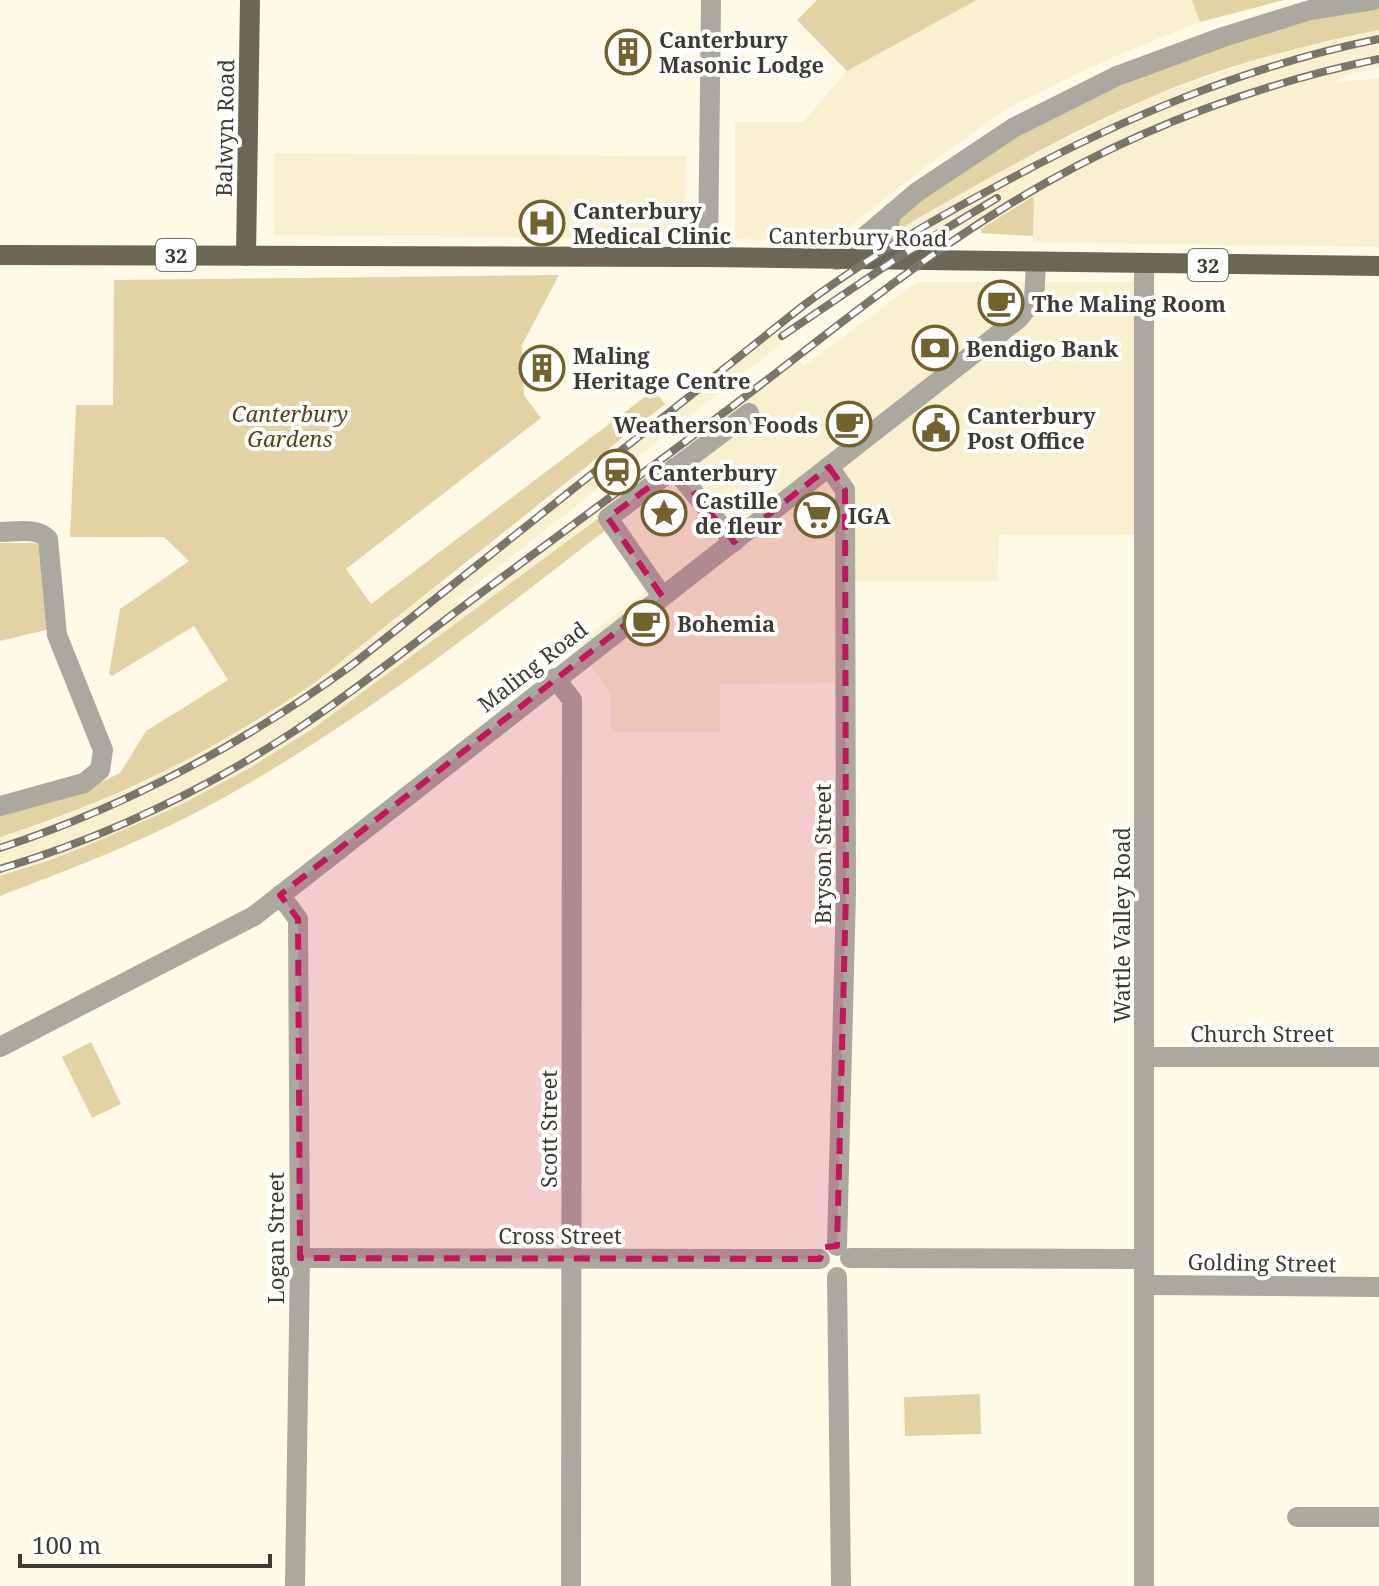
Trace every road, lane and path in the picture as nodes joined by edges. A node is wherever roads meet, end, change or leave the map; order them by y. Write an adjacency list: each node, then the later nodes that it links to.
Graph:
1 (250, 0): 7 (main road, Balwyn Road)
2 (711, 0): 8 (street)
3 (1373, 0): 4 (street)
4 (1310, 5): 5 (street)
5 (892, 213): 9 (street); 10 (street)
6 (0, 255): 7 (main road, Canterbury Road / 32)
7 (246, 256): 8 (main road, Canterbury Road / 32)
8 (708, 257): 9 (main road, Canterbury Road / 32)
9 (837, 260): 10 (main road, Canterbury Road / 32)
10 (907, 261): 11 (main road, Canterbury Road / 32)
11 (1036, 263): 12 (main road, Canterbury Road / 32); 15 (street, Maling Road)
12 (1144, 264): 13 (main road, Canterbury Road / 32); 24 (street, Wattle Valley Road)
13 (1379, 266)
14 (749, 413): 16 (street)
15 (829, 467): 18 (street, Maling Road); 26 (street, Bryson Street)
16 (674, 468): 18 (street); 19 (street)
17 (0, 532): 21 (street)
18 (734, 542): 19 (street, Maling Road)
19 (662, 596): 20 (street, Maling Road)
20 (555, 678): 22 (street, Maling Road); 28 (street, Scott Street)
21 (0, 806)
22 (280, 895): 23 (street, Maling Road); 27 (street, Logan Street)
23 (0, 1047)
24 (1145, 1057): 25 (street, Church Street); 30 (street, Wattle Valley Road)
25 (1379, 1057)
26 (844, 1252): 29 (street); 30 (street); 31 (street)
27 (300, 1258): 28 (street, Cross Street); 36 (street, Logan Street)
28 (572, 1259): 29 (street, Cross Street); 37 (street, Scott Street)
29 (820, 1259): 31 (street)
30 (1144, 1259): 32 (street, Wattle Valley Road)
31 (837, 1277): 38 (street)
32 (1144, 1285): 33 (street, Golding Street); 39 (street, Wattle Valley Road)
33 (1379, 1287)
34 (1297, 1517): 35 (street)
35 (1379, 1517)
36 (295, 1586)
37 (571, 1586)
38 (841, 1586)
39 (1144, 1586)

